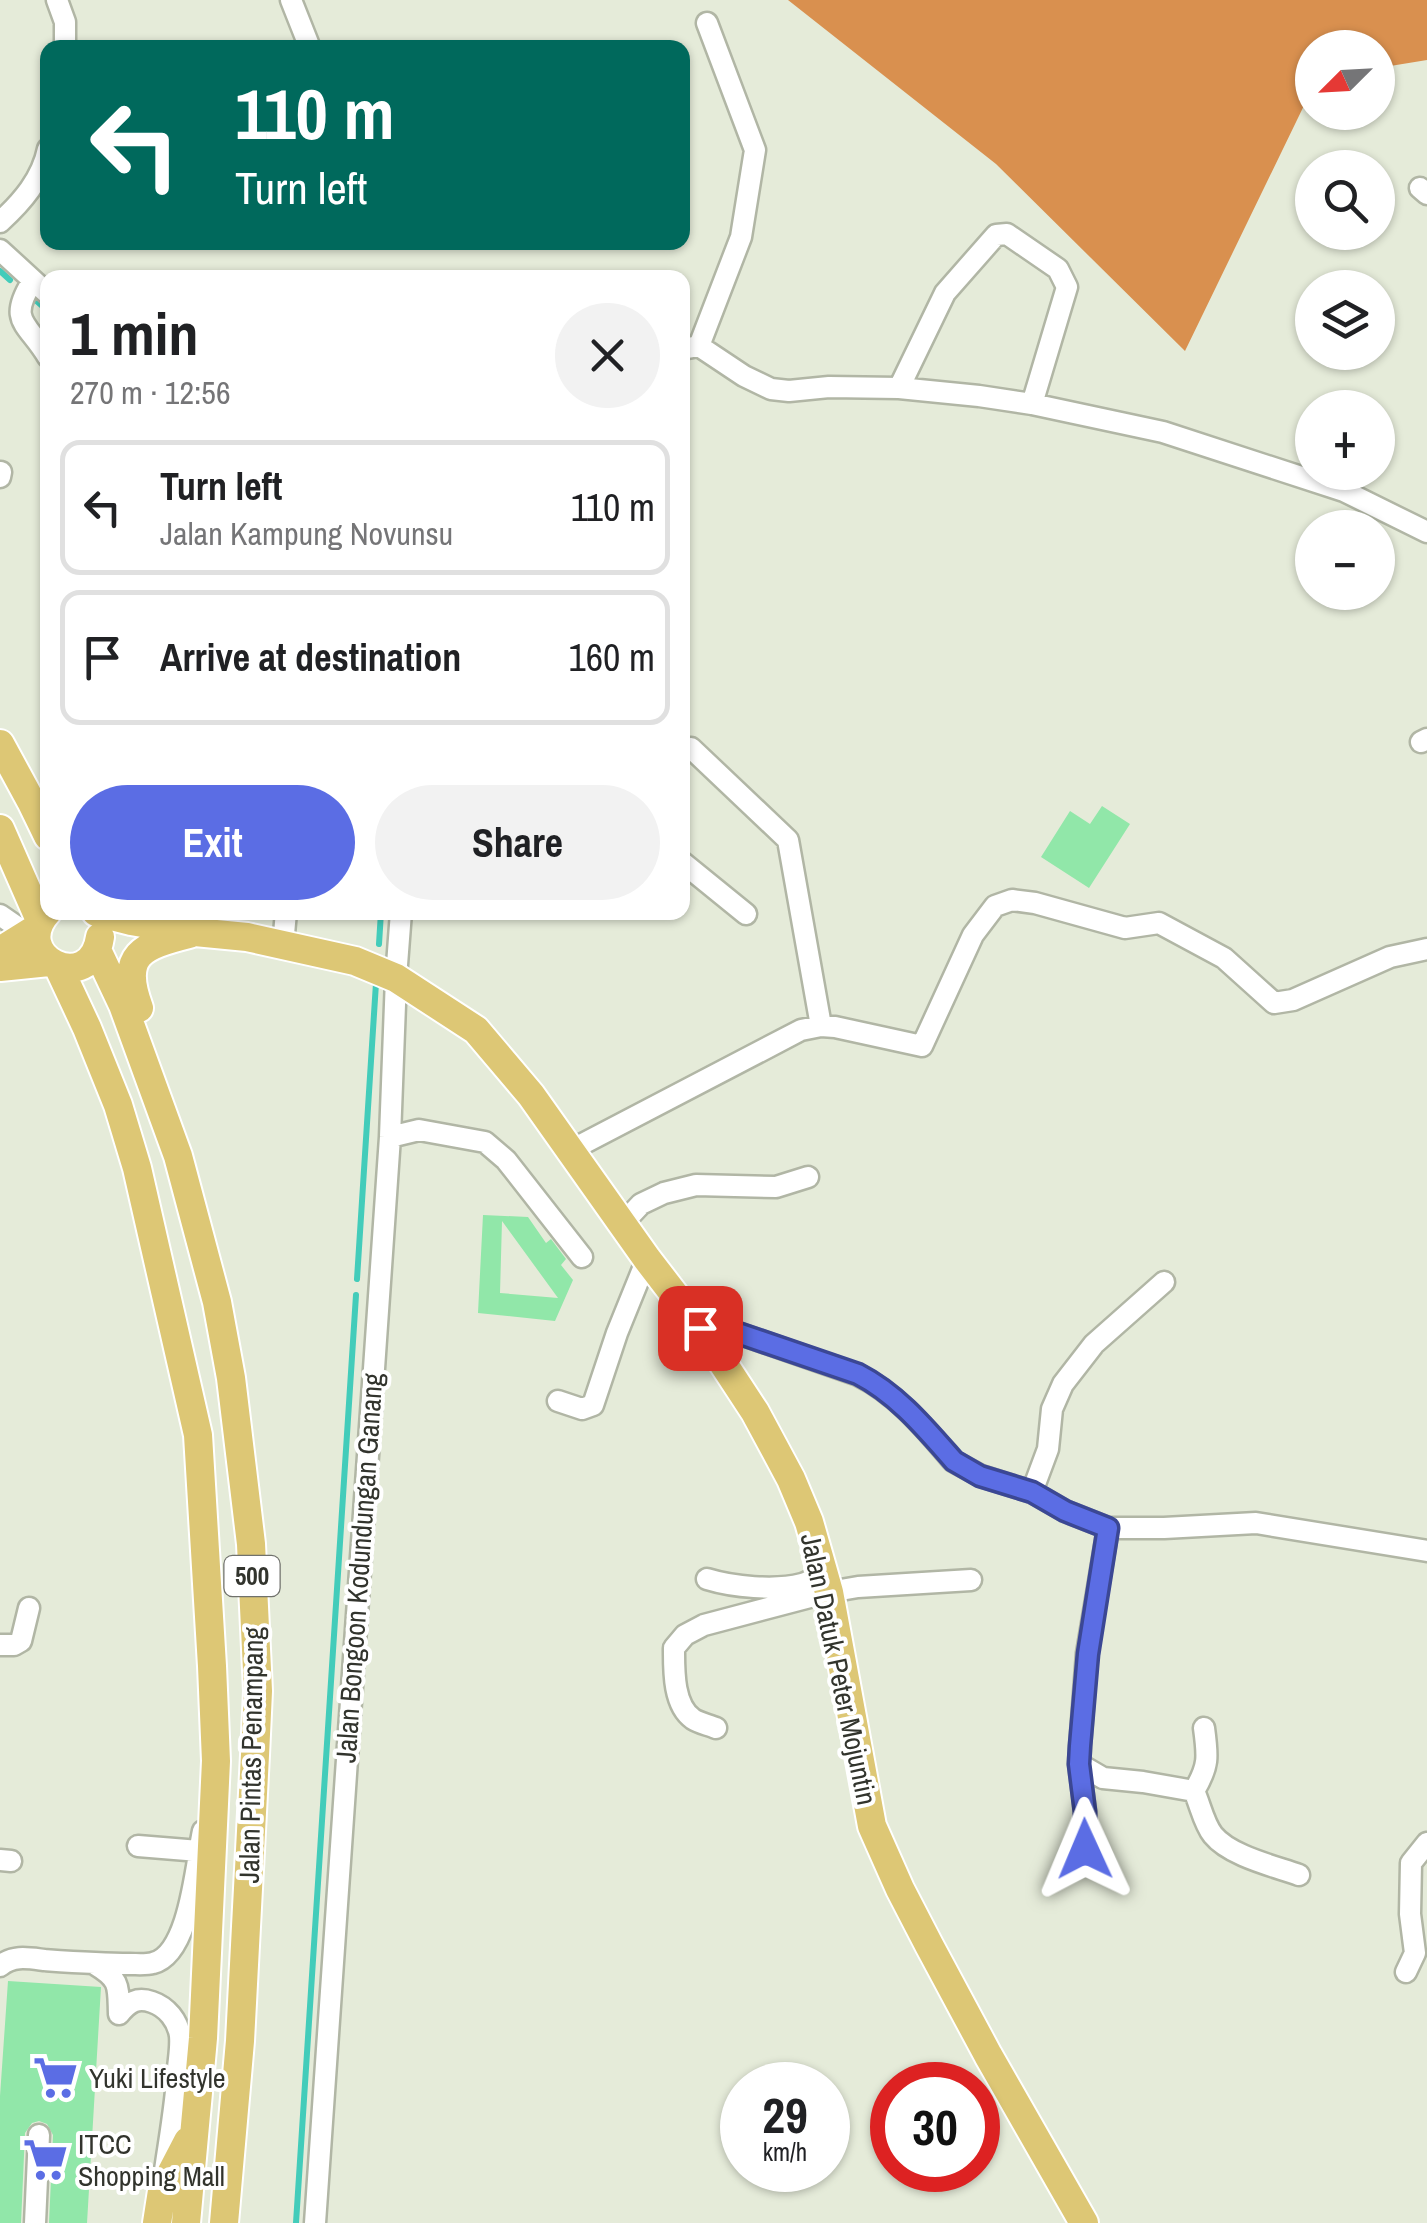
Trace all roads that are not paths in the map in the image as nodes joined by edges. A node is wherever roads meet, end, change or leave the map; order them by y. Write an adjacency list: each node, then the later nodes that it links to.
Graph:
1 (57, 0): 4 (street)
2 (291, 0): 5 (street)
3 (707, 23): 11 (street)
4 (64, 40)
5 (307, 40)
6 (40, 172): 7 (street)
7 (0, 222)
8 (0, 250): 9 (street)
9 (40, 288): 10 (street)
10 (40, 346)
11 (691, 347): 12 (street)
12 (899, 388): 13 (street); 13 (street)
13 (1032, 404): 14 (street)
14 (1426, 528)
15 (0, 744): 17 (main road)
16 (691, 748): 35 (street)
17 (40, 819)
18 (0, 829): 26 (main road, 500)
19 (690, 868): 20 (street)
20 (746, 914)
21 (0, 915): 26 (street)
22 (96, 920): 30 (main road, 500)
23 (123, 920): 27 (main road, Jalan Datuk Peter Mojuntin)
24 (285, 920): 28 (street)
25 (400, 920): 34 (street, Jalan Bongoon Kodundungan Ganang)
26 (38, 923): 31 (main road); 32 (main road, 500)
27 (196, 932): 28 (main road, Jalan Datuk Peter Mojuntin); 36 (main road)
28 (283, 945): 34 (main road, Jalan Datuk Peter Mojuntin)
29 (1427, 948): 35 (street)
30 (98, 950): 32 (main road); 36 (main road, Jalan Pintas Penampang / 500)
31 (0, 951)
32 (54, 964): 33 (main road); 56 (main road, Jalan Pintas Penampang / 500)
33 (0, 967)
34 (396, 978): 37 (street, Jalan Bongoon Kodundungan Ganang); 38 (main road, Jalan Datuk Peter Mojuntin)
35 (821, 1026): 38 (street)
36 (168, 1126): 73 (main road, Jalan Pintas Penampang / 500)
37 (390, 1137): 41 (street); 74 (street, Jalan Bongoon Kodundungan Ganang)
38 (571, 1150): 40 (main road, Jalan Datuk Peter Mojuntin)
39 (808, 1176): 40 (street)
40 (623, 1224): 42 (main road, Jalan Datuk Peter Mojuntin)
41 (582, 1257)
42 (647, 1259): 44 (main road, Jalan Datuk Peter Mojuntin); 45 (street)
43 (1164, 1282): 46 (street)
44 (700, 1328): 46 (street); 51 (main road, Jalan Datuk Peter Mojuntin)
45 (558, 1401)
46 (1032, 1492): 47 (street)
47 (1108, 1528): 48 (street); 57 (street)
48 (1427, 1551)
49 (707, 1579): 51 (street)
50 (971, 1580): 51 (street)
51 (826, 1582): 54 (street); 75 (main road, Jalan Datuk Peter Mojuntin)
52 (29, 1608): 53 (street)
53 (0, 1646)
54 (716, 1728)
55 (1204, 1728): 58 (street)
56 (216, 1761): 62 (street); 67 (main road, Jalan Pintas Penampang / 500)
57 (1079, 1764): 58 (street); 61 (street)
58 (1194, 1791): 63 (street)
59 (1427, 1843): 66 (street)
60 (138, 1846): 62 (street)
61 (1085, 1849)
62 (199, 1851): 64 (street)
63 (1299, 1874)
64 (94, 1964): 65 (street); 69 (street)
65 (0, 1966)
66 (1406, 1972)
67 (194, 2130): 69 (main road, 500); 72 (main road, Jalan Pintas Penampang / 500)
68 (39, 2135): 70 (street)
69 (162, 2191): 71 (main road, 500)
70 (34, 2223)
71 (157, 2223)
72 (186, 2223)
73 (224, 2223)
74 (316, 2223)
75 (1084, 2223)

